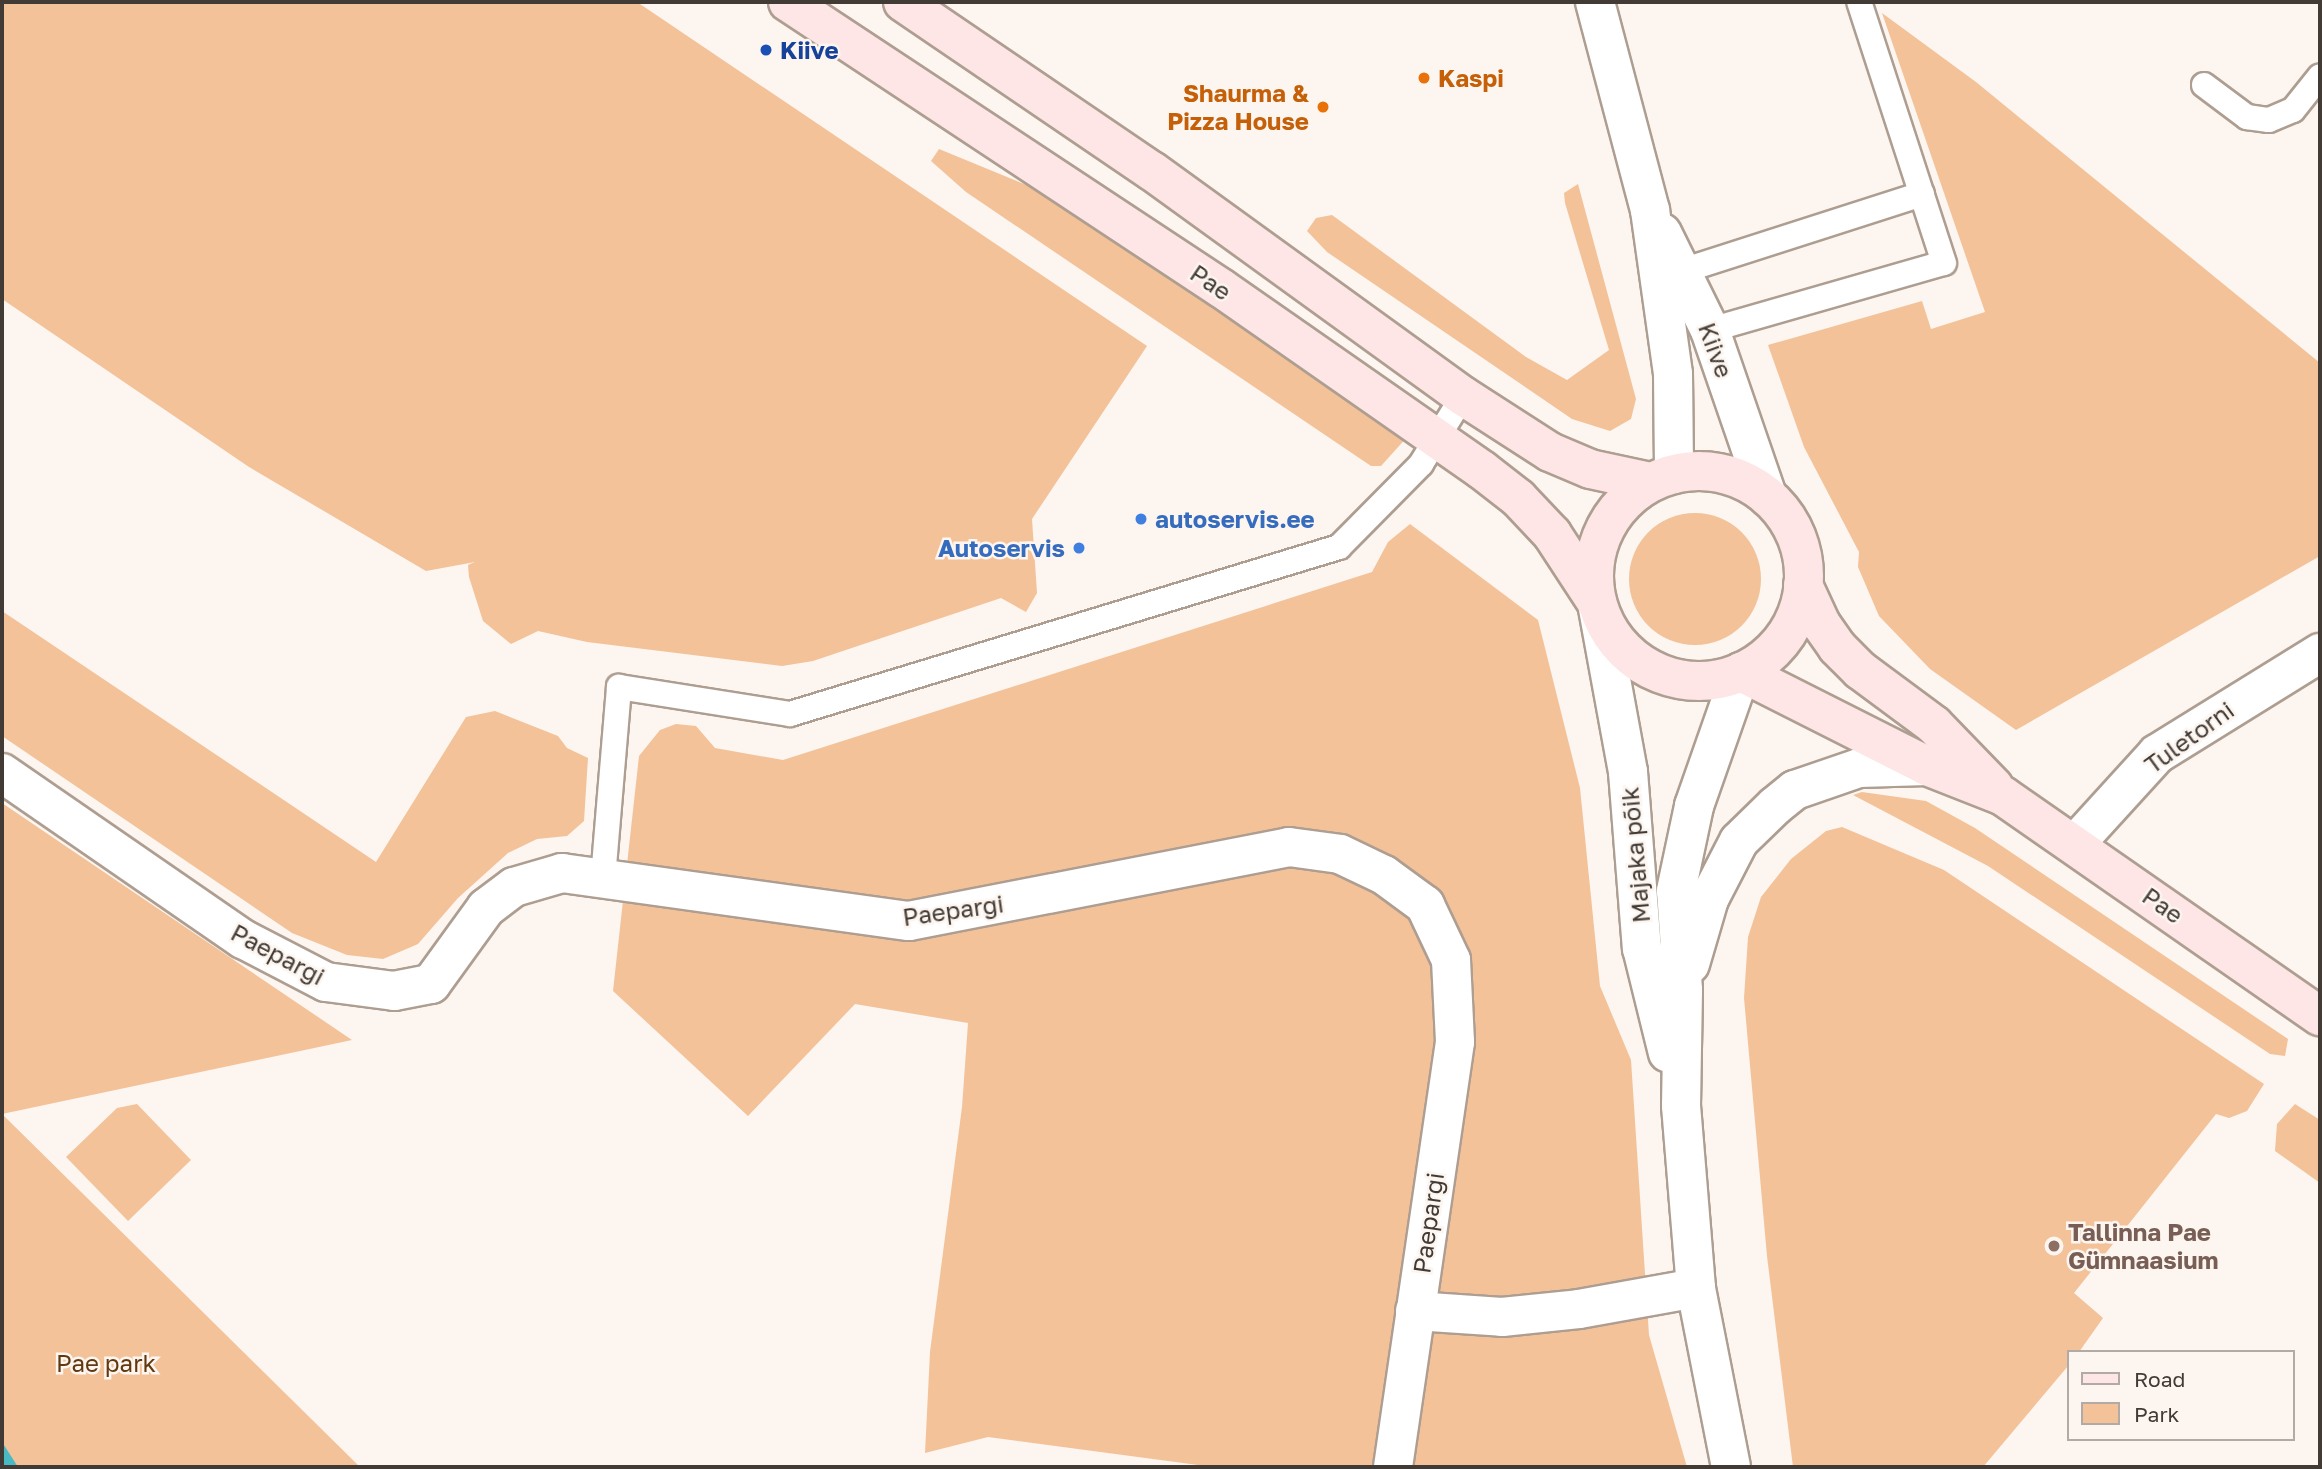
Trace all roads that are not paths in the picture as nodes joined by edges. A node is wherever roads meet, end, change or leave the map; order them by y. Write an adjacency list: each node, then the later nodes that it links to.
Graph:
1 (788, 2): 12 (main road, Pae)
2 (903, 2): 11 (main road)
3 (1595, 2): 8 (street, Kiive)
4 (1859, 2): 7 (lane)
5 (2320, 76): 6 (lane)
6 (2204, 85)
7 (1922, 194): 9 (lane); 10 (lane)
8 (1650, 209): 9 (street, Kiive); 13 (street, Kiive)
9 (1682, 271): 10 (street, Kiive)
10 (1710, 330): 14 (street, Kiive)
11 (1463, 396): 12 (lane); 13 (main road)
12 (1439, 439): 16 (main road, Pae); 23 (lane)
13 (1662, 478): 14 (main road); 16 (main road)
14 (1767, 496): 15 (main road)
15 (1804, 585): 18 (main road); 21 (main road, Pae)
16 (1597, 603): 18 (main road); 26 (street, Majaka põik)
17 (2320, 653): 22 (street, Tuletorni)
18 (1741, 672): 19 (main road, Pae); 24 (street, Majaka põik)
19 (1927, 766): 21 (main road, Pae); 24 (street)
20 (2, 773): 23 (street, Paepargi)
21 (2003, 796): 22 (main road, Pae)
22 (2076, 843): 25 (main road, Pae)
23 (603, 878): 28 (street, Paepargi)
24 (1683, 990): 26 (street, Majaka põik)
25 (2320, 1016)
26 (1681, 1106): 27 (street, Majaka põik)
27 (1696, 1288): 28 (street); 30 (street, Majaka põik)
28 (1415, 1311): 29 (street, Paepargi)
29 (1393, 1467)
30 (1731, 1467)

